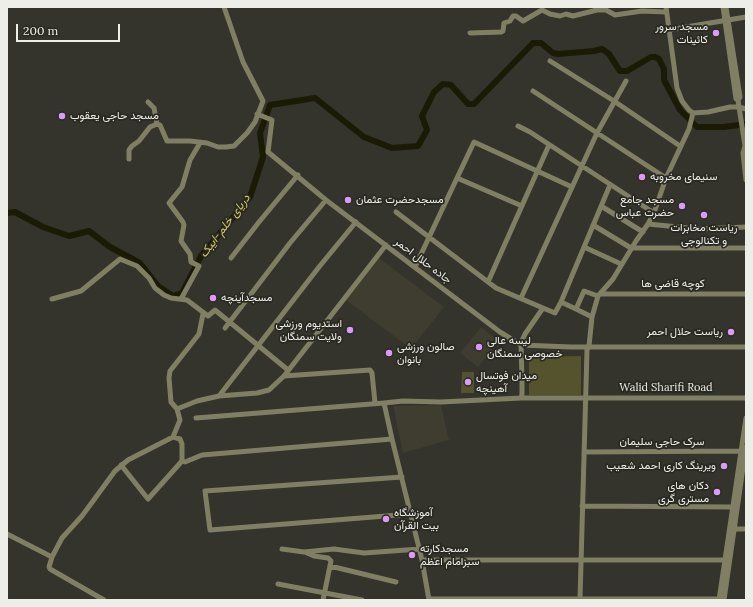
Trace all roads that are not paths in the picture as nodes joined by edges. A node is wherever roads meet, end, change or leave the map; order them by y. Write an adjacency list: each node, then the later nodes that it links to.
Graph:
1 (224, 7): 17 (street)
2 (723, 7): 7 (street)
3 (726, 7): 7 (street)
4 (605, 9): 5 (street); 9 (street)
5 (666, 9): 8 (street)
6 (746, 17): 7 (street)
7 (726, 20): 8 (street); 15 (street)
8 (668, 30): 18 (street)
9 (470, 33)
10 (550, 61): 13 (street)
11 (626, 81): 13 (street)
12 (533, 91): 21 (street)
13 (614, 101): 21 (street); 24 (street)
14 (148, 102): 19 (street)
15 (739, 109): 16 (street); 18 (street); 25 (street)
16 (746, 109)
17 (258, 114): 22 (street); 29 (street, جاده حلال احمر)
18 (693, 115): 24 (street)
19 (157, 124): 22 (street); 26 (street)
20 (518, 126): 23 (street)
21 (597, 133): 27 (street); 31 (street)
22 (200, 143): 58 (street)
23 (549, 145): 27 (street); 28 (street)
24 (680, 146): 31 (street)
25 (745, 147): 32 (street)
26 (129, 159)
27 (581, 166): 33 (street); 34 (street)
28 (537, 172): 30 (street); 34 (street); 36 (street)
29 (298, 176): 35 (street, جاده حلال احمر); 50 (street)
30 (457, 178): 36 (street); 45 (street)
31 (666, 178): 39 (street)
32 (746, 180)
33 (610, 185): 37 (street); 39 (street)
34 (572, 187): 56 (street)
35 (326, 200): 40 (street, جاده حلال احمر); 64 (street)
36 (522, 206): 53 (street)
37 (602, 206): 42 (street); 44 (street)
38 (396, 212): 45 (street)
39 (654, 213): 41 (street)
40 (356, 222): 46 (street, جاده حلال احمر); 66 (street)
41 (648, 224): 43 (street); 44 (street)
42 (593, 225): 47 (street); 48 (street)
43 (746, 227)
44 (643, 232): 48 (street)
45 (430, 238): 52 (street); 53 (street)
46 (386, 245): 52 (street, جاده حلال احمر); 70 (street)
47 (584, 247): 51 (street); 59 (street)
48 (631, 248): 49 (street); 51 (street)
49 (746, 248)
50 (231, 258)
51 (621, 264): 55 (street)
52 (416, 267): 67 (street, جاده حلال احمر)
53 (488, 282): 56 (street)
54 (746, 294): 55 (street, کوچه قاضی ها)
55 (599, 295): 61 (street, کوچه قاضی ها); 63 (street)
56 (520, 298): 60 (street)
57 (52, 299): 58 (street)
58 (181, 299): 62 (street)
59 (561, 302): 60 (street); 61 (street)
60 (543, 308): 67 (street)
61 (576, 309): 63 (street)
62 (203, 314): 64 (street); 78 (street)
63 (592, 317): 68 (street)
64 (230, 322): 65 (street); 66 (street)
65 (226, 328)
66 (259, 344): 70 (street); 72 (street)
67 (521, 345): 68 (street); 73 (street)
68 (589, 346): 69 (street); 74 (street)
69 (746, 347)
70 (288, 370): 71 (street)
71 (284, 376): 72 (street); 76 (street)
72 (219, 396): 78 (street)
73 (520, 398): 74 (street, Walid Sharifi Road); 77 (street, Walid Sharifi Road)
74 (585, 398): 75 (street, Walid Sharifi Road); 85 (street)
75 (746, 398)
76 (375, 403): 77 (street, Walid Sharifi Road); 79 (street, Walid Sharifi Road)
77 (384, 403): 82 (street)
78 (177, 409): 81 (street)
79 (196, 418)
80 (746, 418): 84 (street)
81 (173, 437): 86 (street); 87 (street)
82 (392, 439): 86 (street); 89 (street)
83 (746, 447): 88 (street)
84 (741, 451): 85 (street, سرک حاجی سلیمان); 91 (street)
85 (584, 452): 90 (street)
86 (182, 461): 87 (street)
87 (121, 465): 99 (street)
88 (745, 466): 93 (street)
89 (402, 477): 92 (street); 92 (street)
90 (582, 506): 91 (street); 100 (street)
91 (733, 507): 93 (street)
92 (411, 514): 97 (street)
93 (733, 528): 94 (street); 102 (street); 113 (street)
94 (746, 529)
95 (7, 534): 99 (street)
96 (282, 549): 98 (street)
97 (420, 549): 98 (street); 101 (street)
98 (304, 552): 103 (street)
99 (52, 557): 108 (street)
100 (581, 559): 101 (street); 102 (street); 107 (street)
101 (422, 560): 111 (street)
102 (726, 560): 113 (street)
103 (330, 566): 104 (street); 106 (street)
104 (396, 582)
105 (278, 584): 106 (street)
106 (325, 592): 109 (street); 110 (street)
107 (580, 599): 111 (street); 112 (street)
108 (104, 600)
109 (323, 600)
110 (362, 600)
111 (429, 600)
112 (589, 600): 113 (street)
113 (721, 600)

